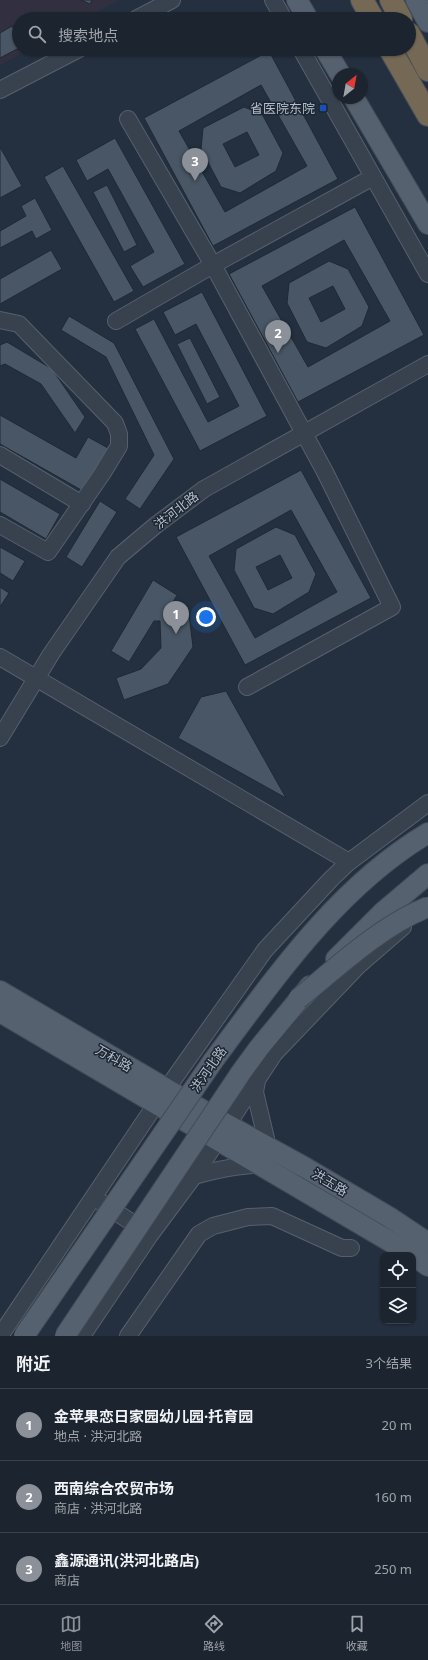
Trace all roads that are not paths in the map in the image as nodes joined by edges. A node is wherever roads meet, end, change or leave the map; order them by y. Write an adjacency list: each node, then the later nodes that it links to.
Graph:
1 (172, 0): 7 (street)
2 (274, 0): 8 (street)
3 (297, 0): 9 (main road)
4 (362, 0): 10 (highway)
5 (391, 0): 11 (highway)
6 (416, 0): 12 (main road)
7 (149, 12)
8 (280, 12)
9 (304, 12)
10 (369, 12)
11 (397, 12)
12 (428, 22)
13 (416, 47): 19 (highway)
14 (66, 56): 20 (street)
15 (305, 56): 24 (street)
16 (329, 56): 18 (main road)
17 (394, 56): 22 (highway)
18 (336, 68)
19 (428, 70)
20 (0, 90)
21 (358, 104): 25 (main road)
22 (428, 115)
23 (128, 119): 26 (street)
24 (373, 177): 26 (street); 27 (street)
25 (428, 224)
26 (213, 265): 29 (street); 31 (street)
27 (428, 274)
28 (0, 320): 33 (street)
29 (116, 321)
30 (428, 364): 31 (street, 洪河北路)
31 (304, 432): 36 (street, 洪河北路); 37 (street)
32 (0, 455): 33 (street)
33 (82, 504): 34 (street)
34 (0, 525)
35 (0, 657): 36 (street)
36 (36, 678): 38 (street, 洪河北路); 41 (street)
37 (247, 687)
38 (0, 738)
39 (428, 803): 41 (street)
40 (428, 833): 60 (main road, 洪河北路, bridge)
41 (349, 862): 48 (street)
42 (428, 874): 45 (main road, bridge)
43 (428, 906): 45 (main road, bridge); 47 (street)
44 (0, 991): 48 (main road, 万科路)
45 (298, 999): 61 (main road, bridge)
46 (0, 1012): 48 (main road, 万科路)
47 (257, 1081): 49 (street); 50 (street)
48 (161, 1096): 49 (main road, 万科路); 52 (street)
49 (223, 1133): 50 (main road, 洪玉路); 51 (street)
50 (264, 1156): 51 (street); 54 (main road, 洪玉路); 56 (main road, 洪玉路)
51 (194, 1176): 53 (street)
52 (94, 1197): 53 (street); 59 (street)
53 (150, 1236): 62 (street)
54 (428, 1243)
55 (351, 1248): 63 (street)
56 (408, 1252)
57 (416, 1257): 58 (main road, 洪玉路)
58 (428, 1266)
59 (0, 1336)
60 (24, 1336)
61 (65, 1336)
62 (82, 1336)
63 (128, 1336)

